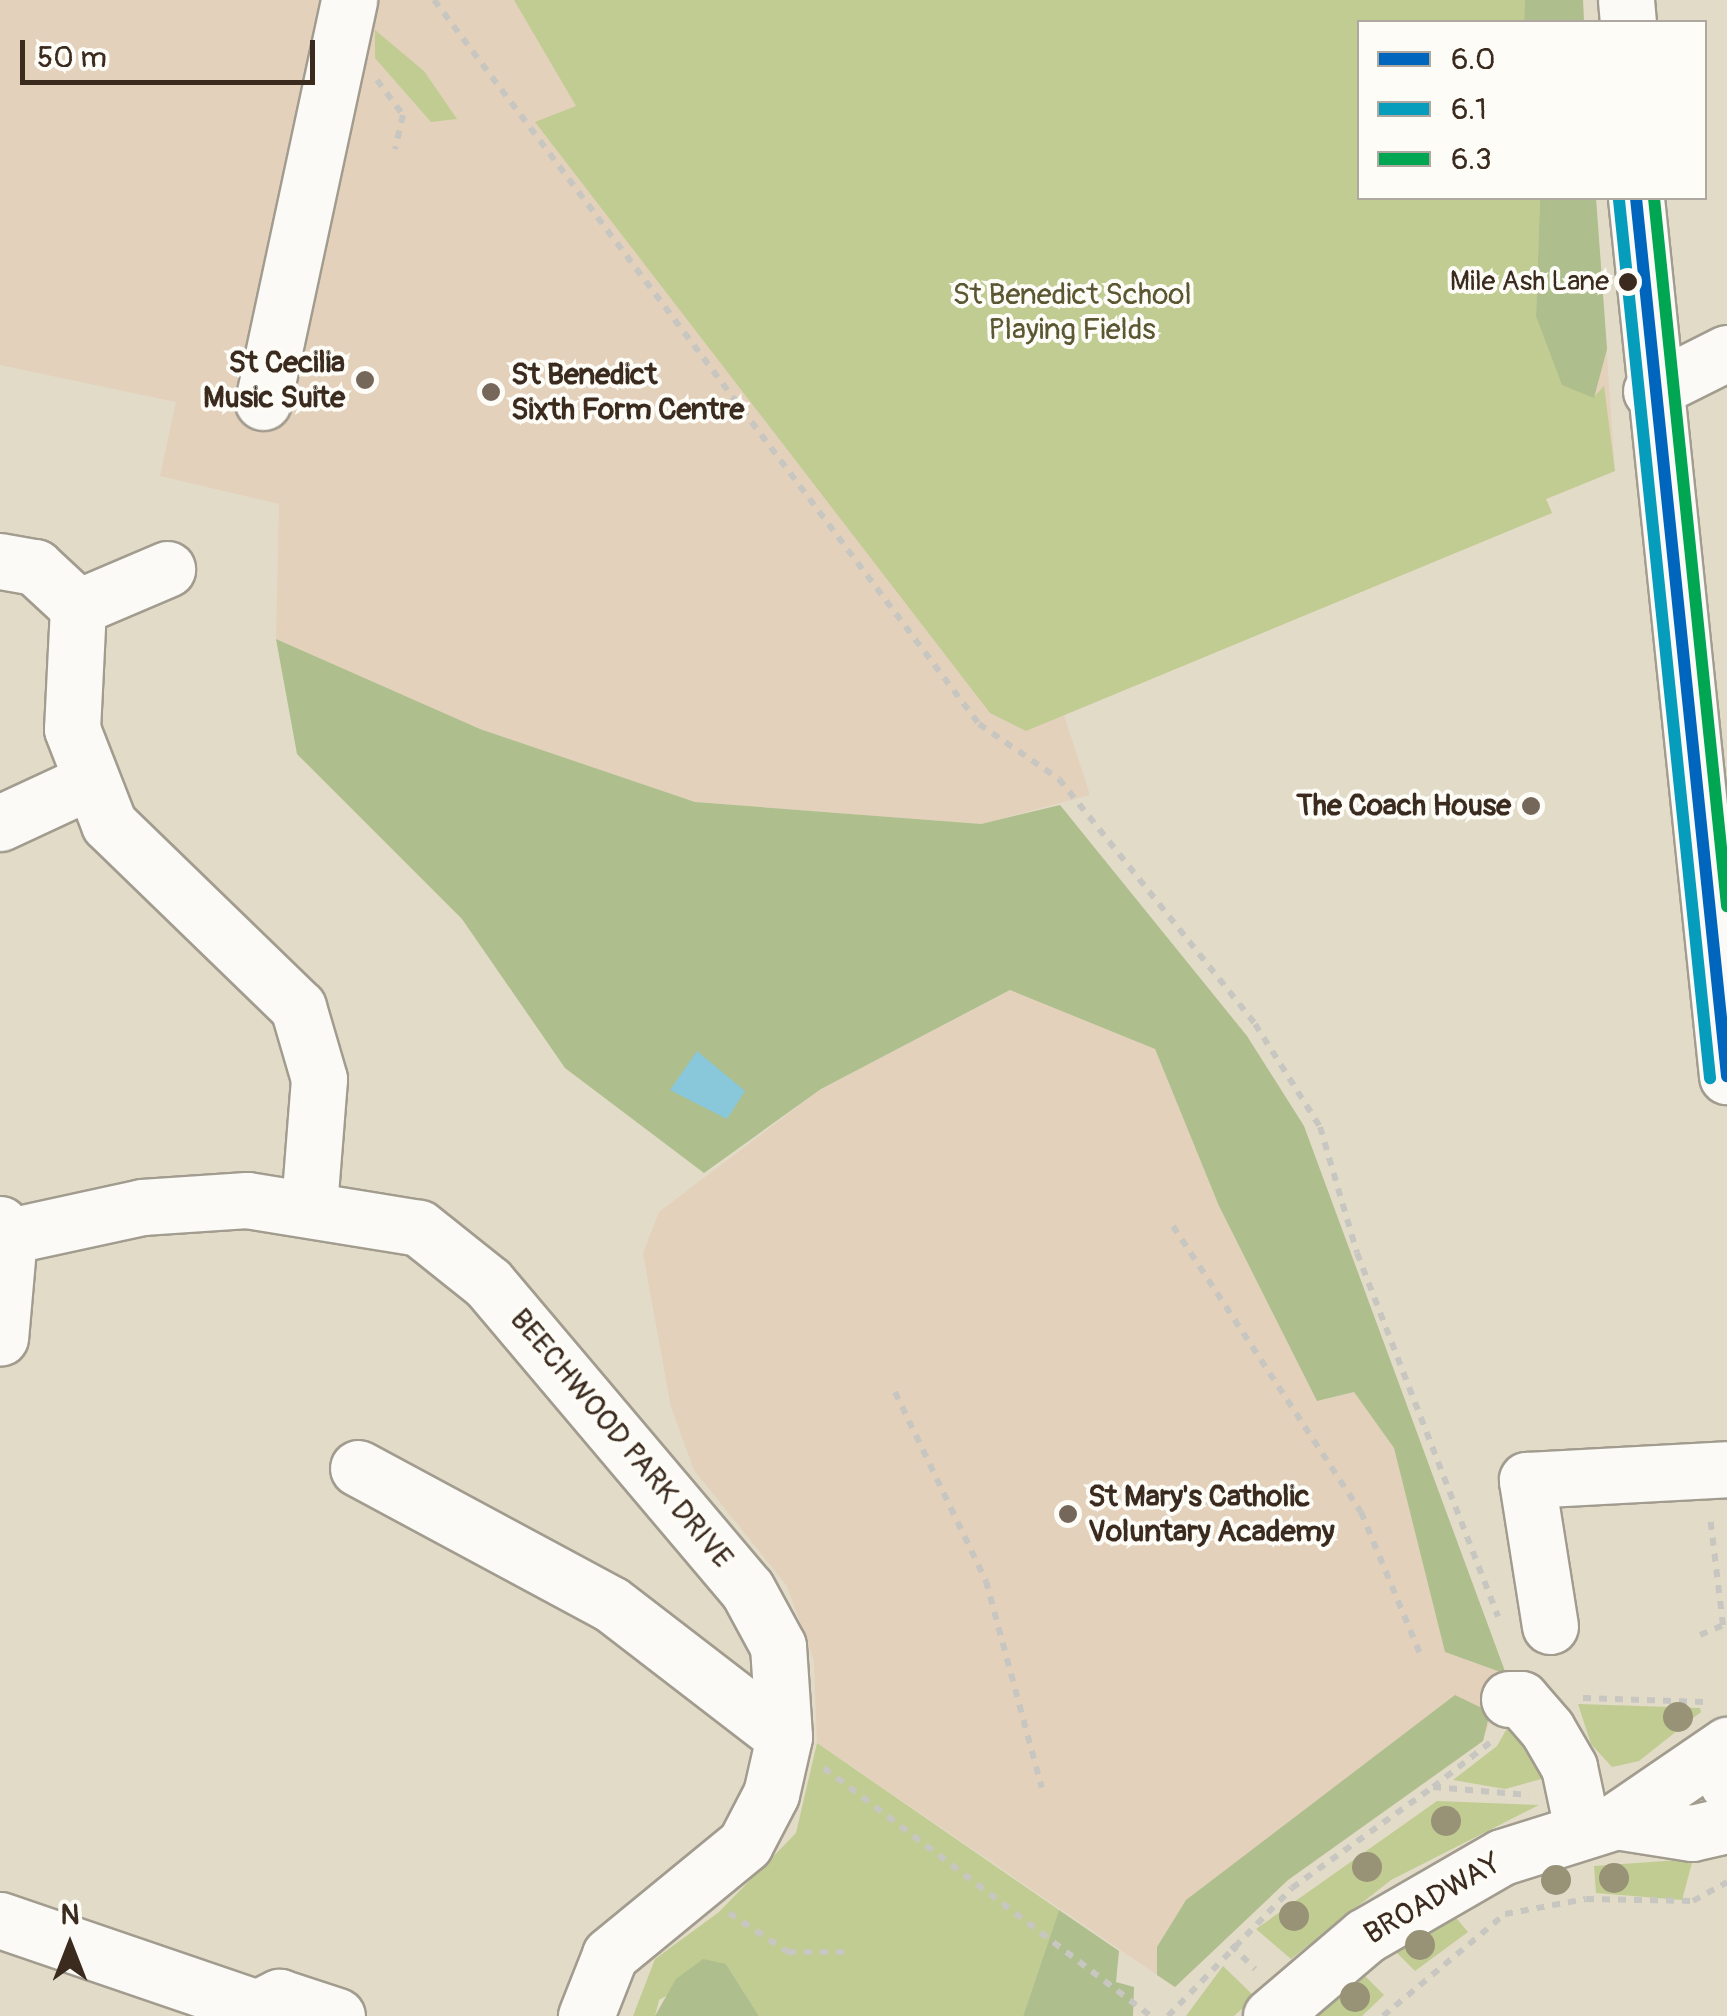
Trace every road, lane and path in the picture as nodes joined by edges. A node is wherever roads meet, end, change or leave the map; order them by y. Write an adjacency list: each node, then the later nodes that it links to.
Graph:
1 (349, 0): 6 (street)
2 (434, 0): 20 (path)
3 (1636, 200): 5 (street)
4 (1727, 353): 5 (street)
5 (1652, 390): 12 (street)
6 (263, 402)
7 (0, 562): 9 (street)
8 (167, 568): 9 (street)
9 (78, 607): 10 (street)
10 (86, 783): 11 (street); 13 (street)
11 (0, 823)
12 (1727, 1076)
13 (309, 1205): 15 (street, BEECHWOOD PARK DRIVE); 26 (street, BEECHWOOD PARK DRIVE)
14 (1173, 1226): 22 (path)
15 (5, 1230): 16 (street)
16 (0, 1338)
17 (896, 1392): 28 (path)
18 (358, 1468): 26 (street)
19 (1716, 1470): 20 (street); 21 (path)
20 (1526, 1629)
21 (1700, 1635)
22 (1420, 1654)
23 (1566, 1698): 25 (path)
24 (1508, 1699): 29 (street)
25 (1726, 1733): 27 (street); 29 (street, BROADWAY)
26 (784, 1737): 32 (street, BEECHWOOD PARK DRIVE); 37 (path)
27 (1727, 1783)
28 (1042, 1788)
29 (1591, 1811): 30 (street, BROADWAY); 38 (path); 39 (street, BROADWAY)
30 (1727, 1825)
31 (1727, 1882): 40 (path)
32 (691, 1886): 34 (path); 36 (street, BEECHWOOD PARK DRIVE)
33 (0, 1920): 35 (street)
34 (845, 1952)
35 (337, 2016)
36 (586, 2016)
37 (1150, 2016)
38 (1168, 2016)
39 (1271, 2016)
40 (1383, 2016)

